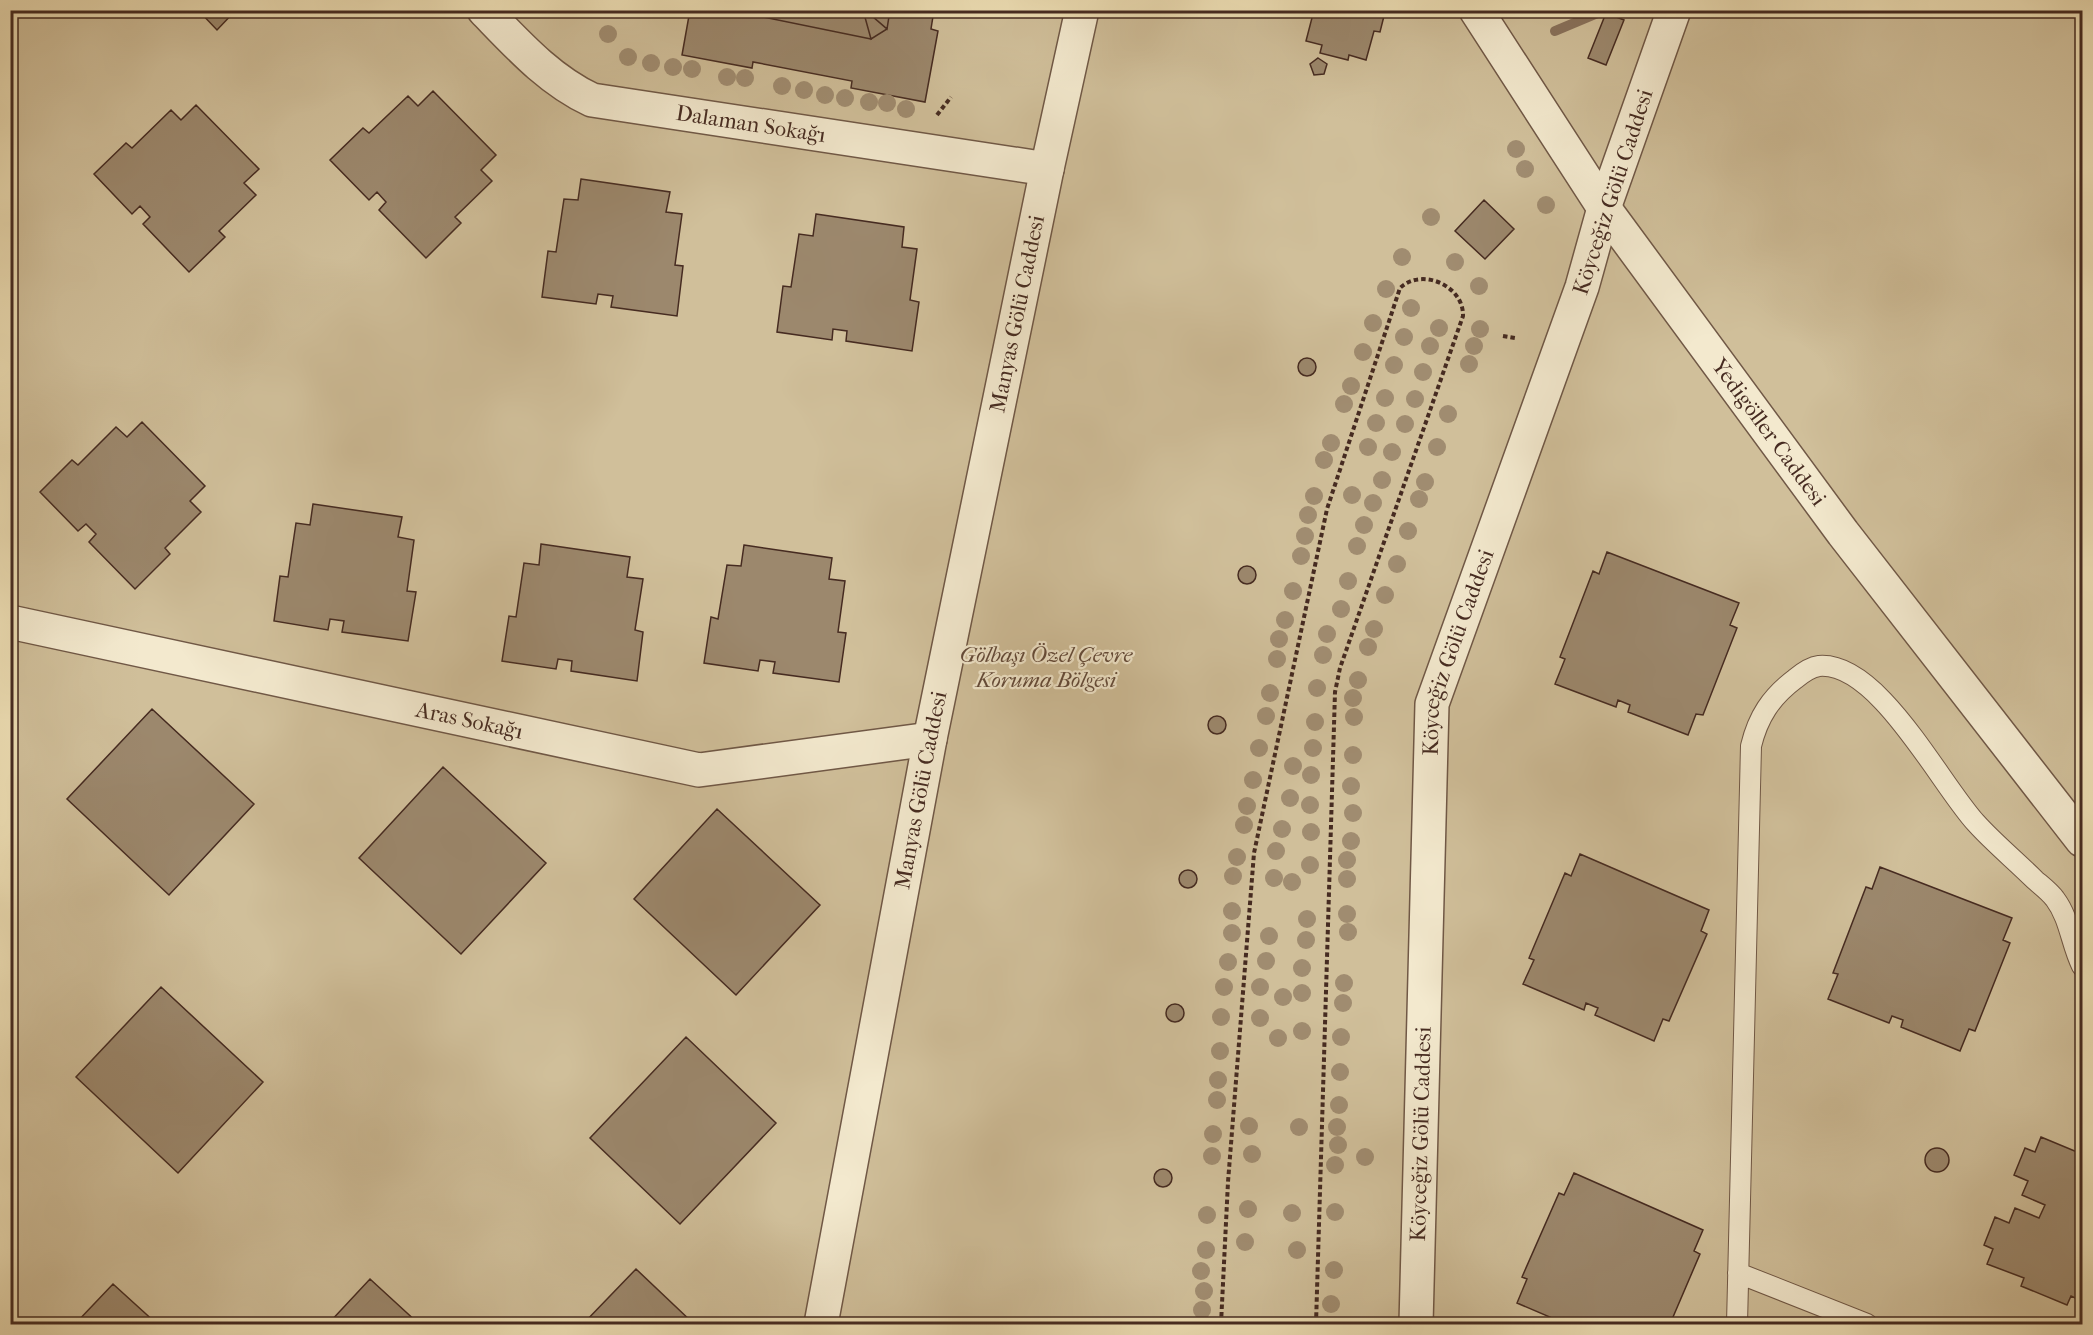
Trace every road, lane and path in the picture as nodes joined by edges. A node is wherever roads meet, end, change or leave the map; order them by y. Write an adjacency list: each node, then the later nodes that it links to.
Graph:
1 (484, 10): 5 (street, Dalaman Sokağı)
2 (1082, 10): 5 (street, Manyas Gölü Caddesi)
3 (1476, 10): 6 (street, Yedigöller Caddesi)
4 (1674, 10): 6 (street, Köyceğiz Gölü Caddesi)
5 (1047, 169): 10 (street, Manyas Gölü Caddesi)
6 (1604, 208): 11 (street, Yedigöller Caddesi); 17 (street, Köyceğiz Gölü Caddesi)
7 (1503, 336): 8 (path)
8 (1515, 338)
9 (10, 622): 10 (street, Aras Sokağı)
10 (930, 739): 14 (street, Manyas Gölü Caddesi)
11 (2082, 840)
12 (2082, 966): 13 (lane)
13 (1738, 1274): 18 (lane); 19 (lane)
14 (821, 1324)
15 (1221, 1324): 16 (path)
16 (1316, 1324)
17 (1416, 1324)
18 (1737, 1324)
19 (1867, 1324)

